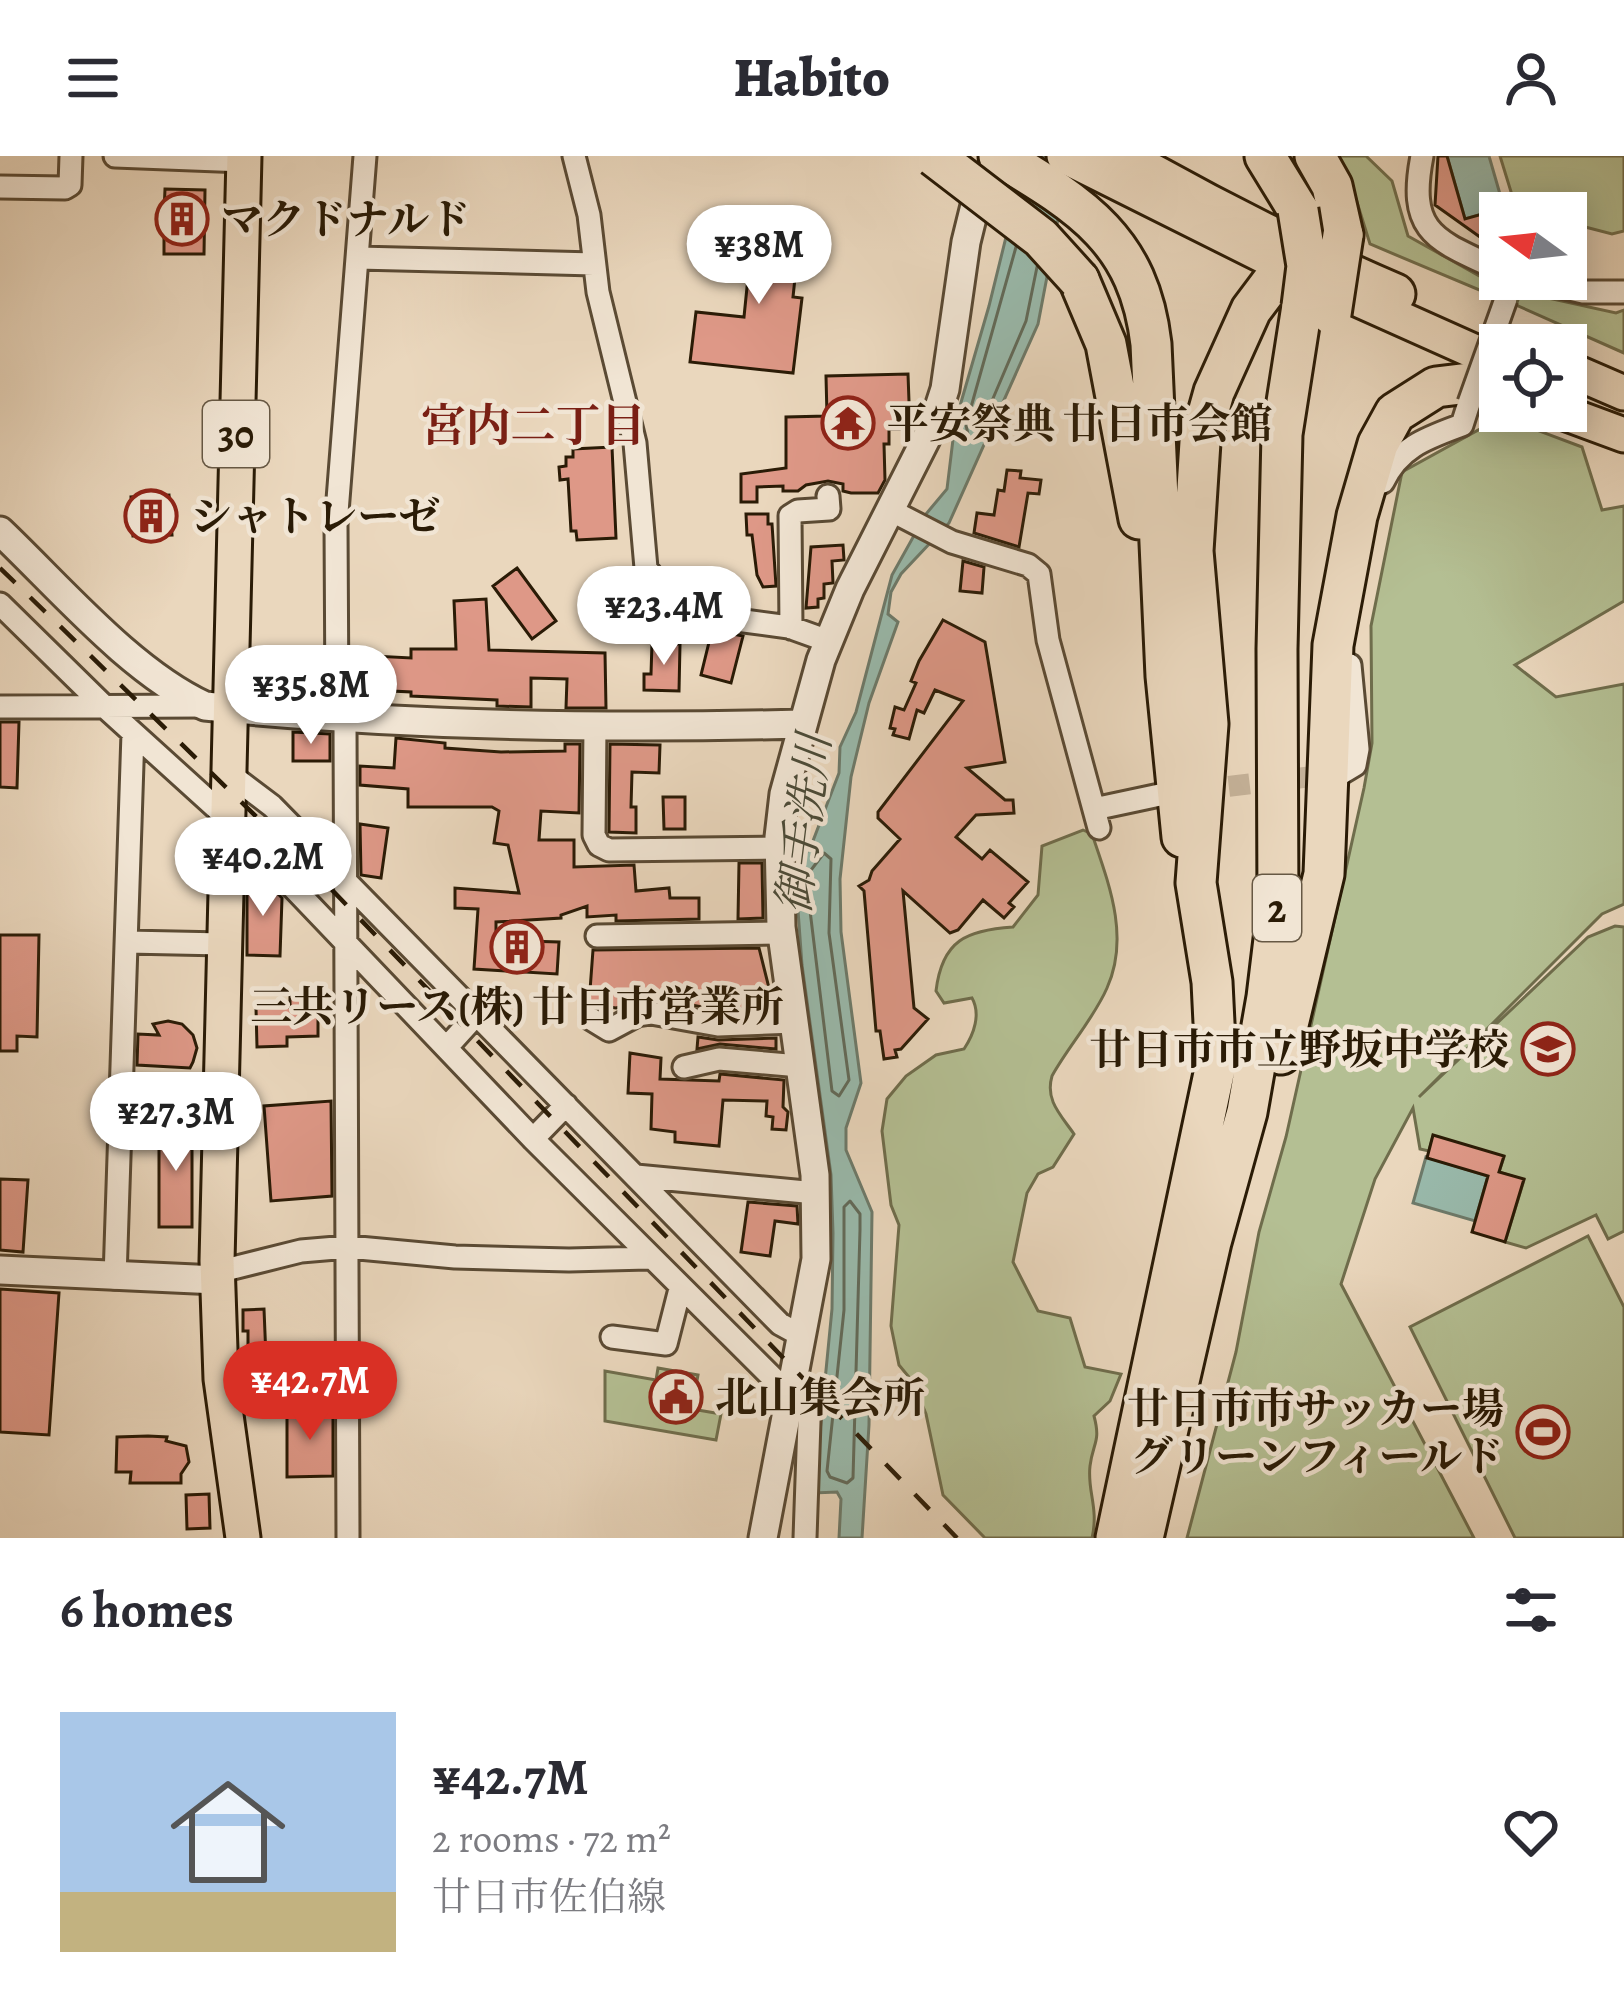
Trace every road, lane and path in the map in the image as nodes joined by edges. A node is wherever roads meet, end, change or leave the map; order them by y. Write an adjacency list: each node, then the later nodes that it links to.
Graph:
1 (70, 156): 15 (street)
2 (115, 156): 13 (street)
3 (365, 156): 18 (street)
4 (574, 156): 20 (street)
5 (914, 156): 16 (street)
6 (934, 156): 39 (highway, bridge)
7 (987, 156): 16 (street)
8 (999, 156): 39 (highway, 2)
9 (1145, 156): 24 (main road)
10 (1265, 156): 21 (highway, bridge)
11 (1315, 156): 21 (highway)
12 (1422, 156): 19 (street)
13 (244, 158): 43 (main road, 30)
14 (1093, 160): 17 (highway); 21 (highway)
15 (0, 187)
16 (974, 206): 36 (street)
17 (1179, 214): 21 (main road)
18 (358, 258): 20 (street); 45 (street)
19 (1479, 260)
20 (594, 264): 40 (street)
21 (1317, 277): 24 (highway); 27 (main road); 55 (highway); 69 (highway, 2)
22 (1587, 292): 23 (street)
23 (1624, 292)
24 (1395, 294): 25 (main road)
25 (1479, 330)
26 (1587, 377): 30 (main road)
27 (1479, 381)
28 (1479, 384): 65 (highway)
29 (1479, 393): 50 (street)
30 (1624, 393)
31 (1587, 401): 32 (main road)
32 (1624, 418)
33 (1587, 421): 34 (main road)
34 (1624, 435)
35 (828, 496): 40 (street)
36 (893, 512): 41 (street); 51 (street)
37 (0, 531): 43 (street)
38 (0, 604): 44 (street)
39 (1163, 623): 55 (highway, 2)
40 (791, 628): 41 (street)
41 (828, 641): 46 (street)
42 (0, 707): 44 (street)
43 (217, 707): 44 (street); 45 (street); 49 (main road, 30)
44 (106, 709): 48 (street)
45 (342, 715): 47 (street); 54 (street)
46 (802, 724): 47 (street); 53 (street)
47 (595, 726): 53 (street)
48 (133, 733): 52 (street); 59 (street)
49 (226, 772): 52 (main road, 30); 54 (street)
50 (1340, 774)
51 (1169, 793)
52 (226, 816): 58 (street); 60 (main road, 30)
53 (779, 848): 56 (street)
54 (345, 880): 58 (street); 61 (street)
55 (1198, 906): 73 (highway, 2)
56 (782, 932): 57 (street); 63 (street)
57 (597, 936)
58 (344, 938): 64 (street); 74 (street)
59 (127, 942): 60 (street); 78 (street)
60 (223, 944): 77 (main road, 30)
61 (477, 1014): 64 (street); 68 (street)
62 (591, 1019): 63 (street)
63 (794, 1022): 66 (street)
64 (447, 1047): 70 (street)
65 (1281, 1054): 69 (highway); 83 (highway)
66 (800, 1066): 67 (street); 72 (street)
67 (684, 1067)
68 (566, 1105): 70 (street); 71 (street)
69 (1247, 1112): 73 (highway, 2)
70 (533, 1139): 75 (street)
71 (636, 1176): 72 (street); 80 (street)
72 (816, 1193): 80 (street)
73 (1195, 1236): 83 (highway); 88 (highway)
74 (348, 1247): 75 (street); 77 (street); 85 (street)
75 (648, 1258): 79 (street)
76 (0, 1270): 78 (street)
77 (218, 1276): 78 (street); 84 (main road, 30)
78 (115, 1278)
79 (680, 1289): 81 (street); 82 (street)
80 (802, 1336): 82 (street)
81 (612, 1337)
82 (793, 1387): 86 (street); 87 (street)
83 (1157, 1478): 89 (highway)
84 (243, 1538)
85 (348, 1538)
86 (764, 1538)
87 (805, 1538)
88 (1116, 1538)
89 (1143, 1538)

